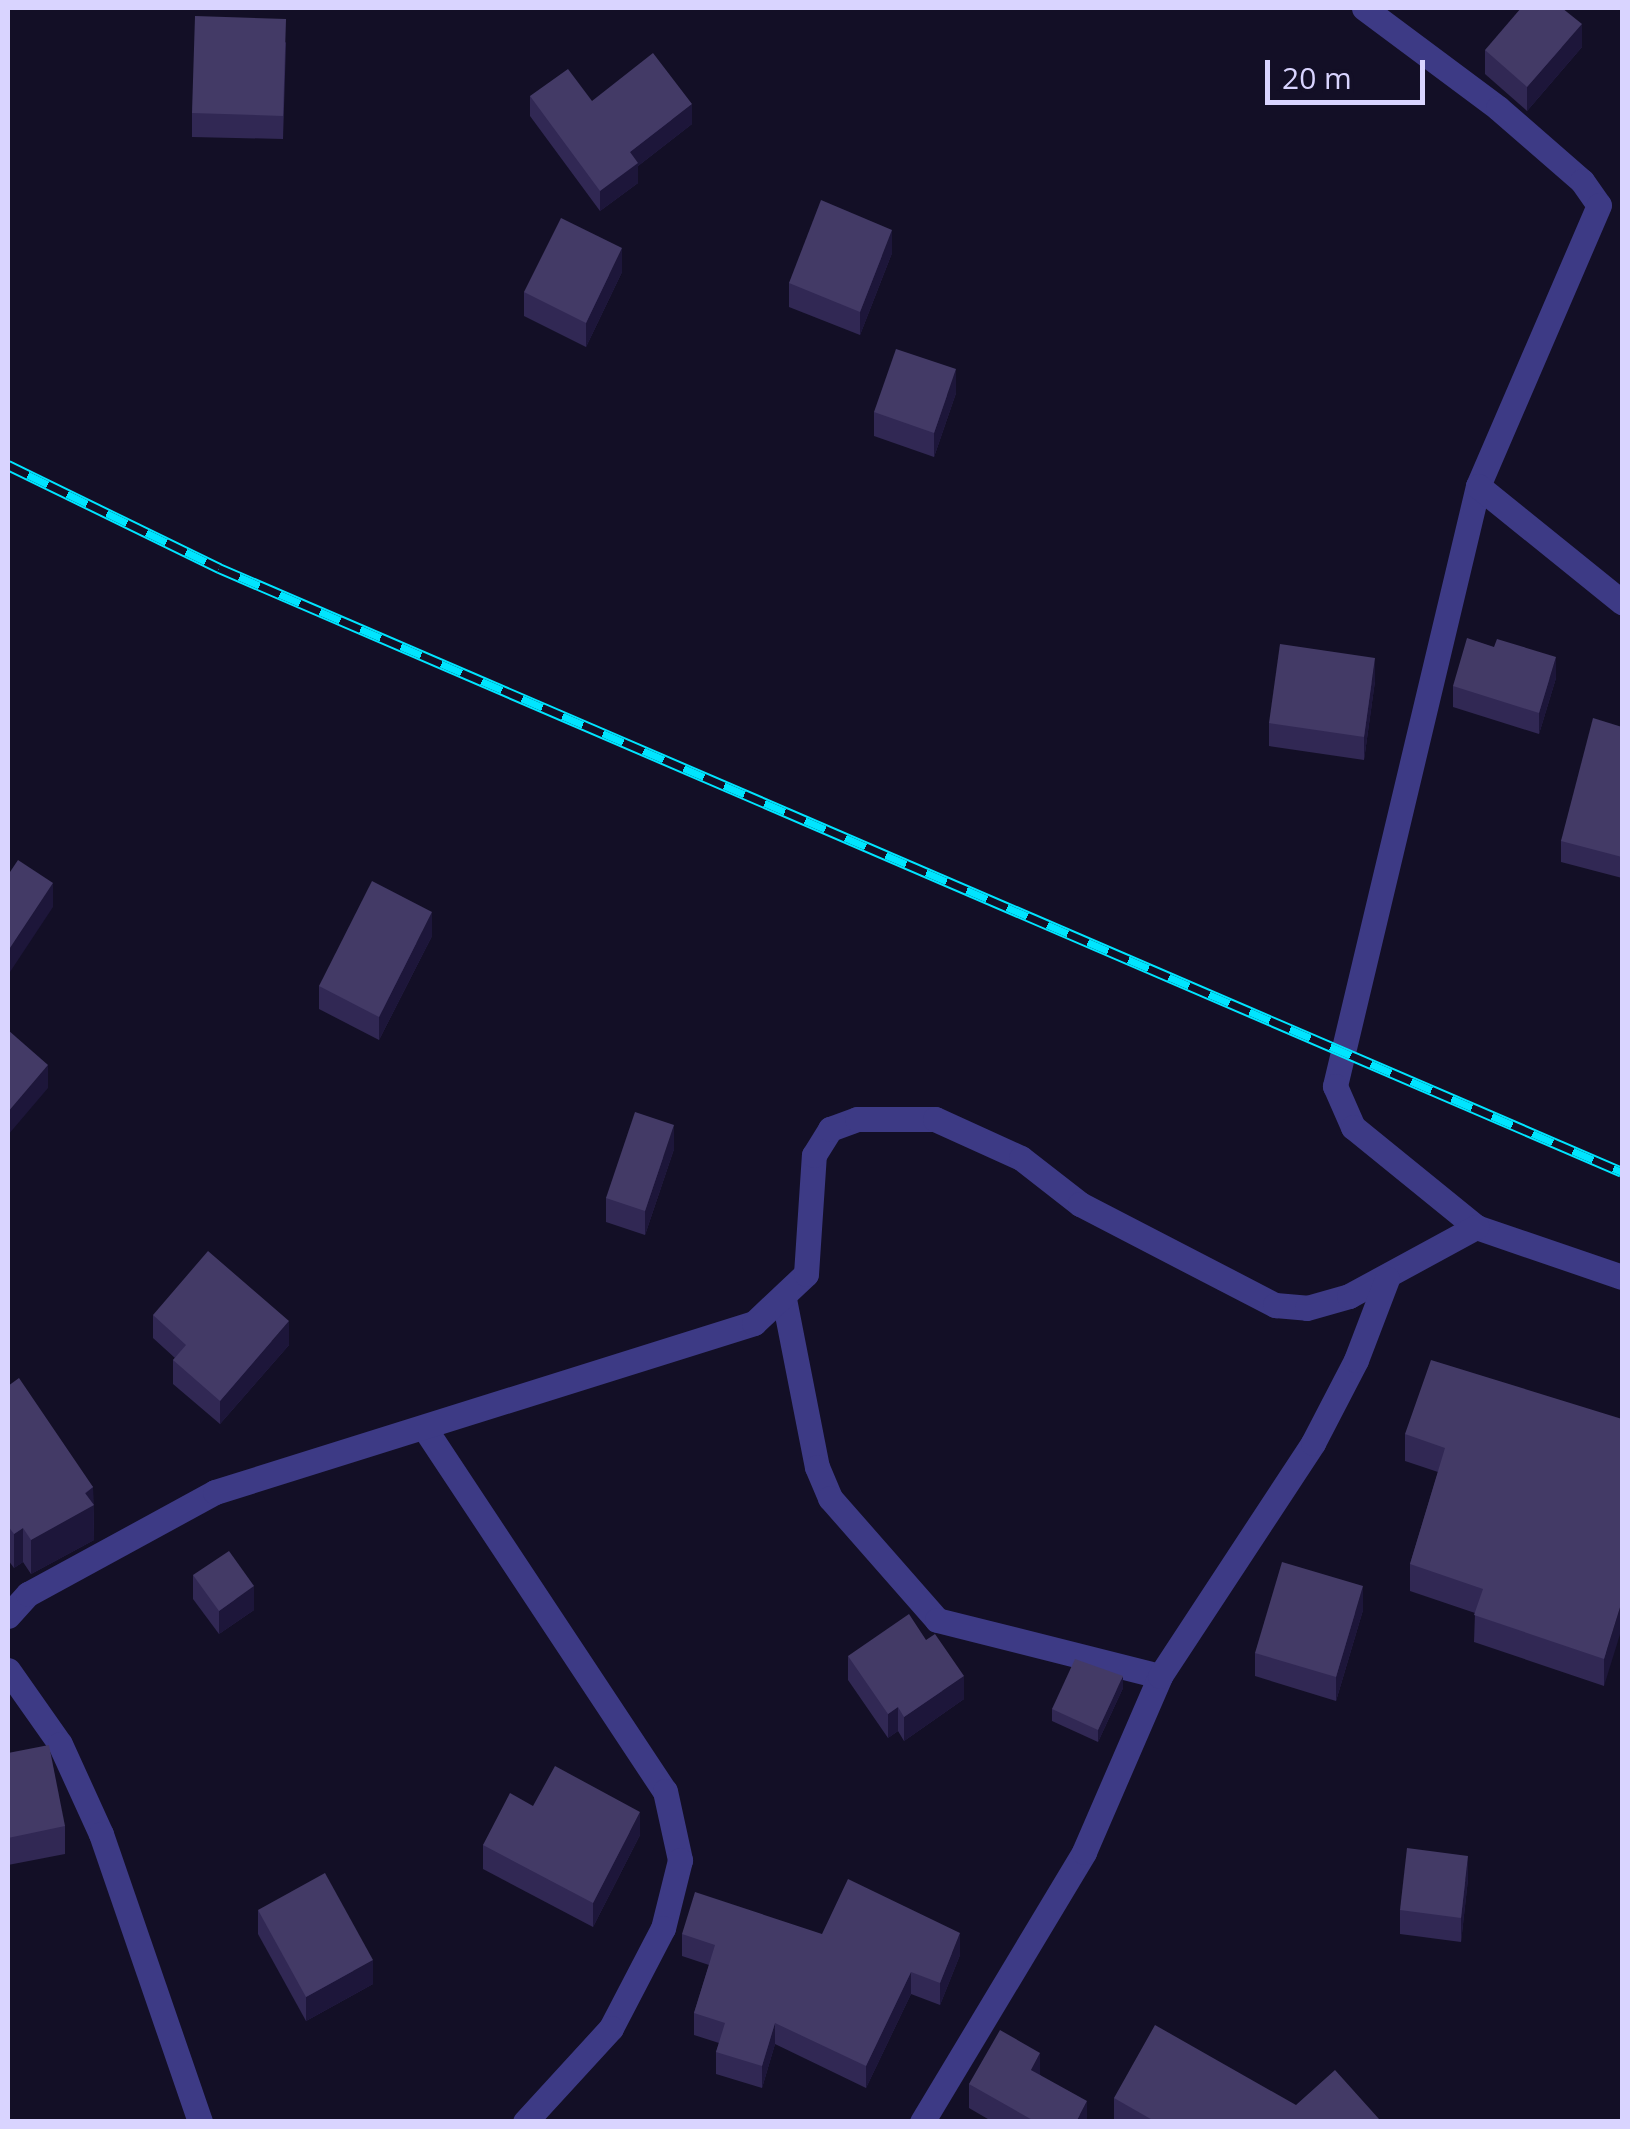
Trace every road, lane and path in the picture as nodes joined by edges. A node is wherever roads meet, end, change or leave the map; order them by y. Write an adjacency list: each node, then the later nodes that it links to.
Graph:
1 (1364, 8): 2 (street)
2 (1478, 486): 3 (street); 4 (street)
3 (1622, 602)
4 (1476, 1227): 5 (street); 6 (street)
5 (1622, 1278)
6 (1387, 1279): 7 (street); 11 (street)
7 (784, 1299): 8 (street); 11 (street)
8 (424, 1430): 9 (street); 13 (street)
9 (8, 1616)
10 (8, 1670): 12 (street)
11 (1160, 1676): 14 (street)
12 (200, 2122)
13 (526, 2122)
14 (922, 2122)

